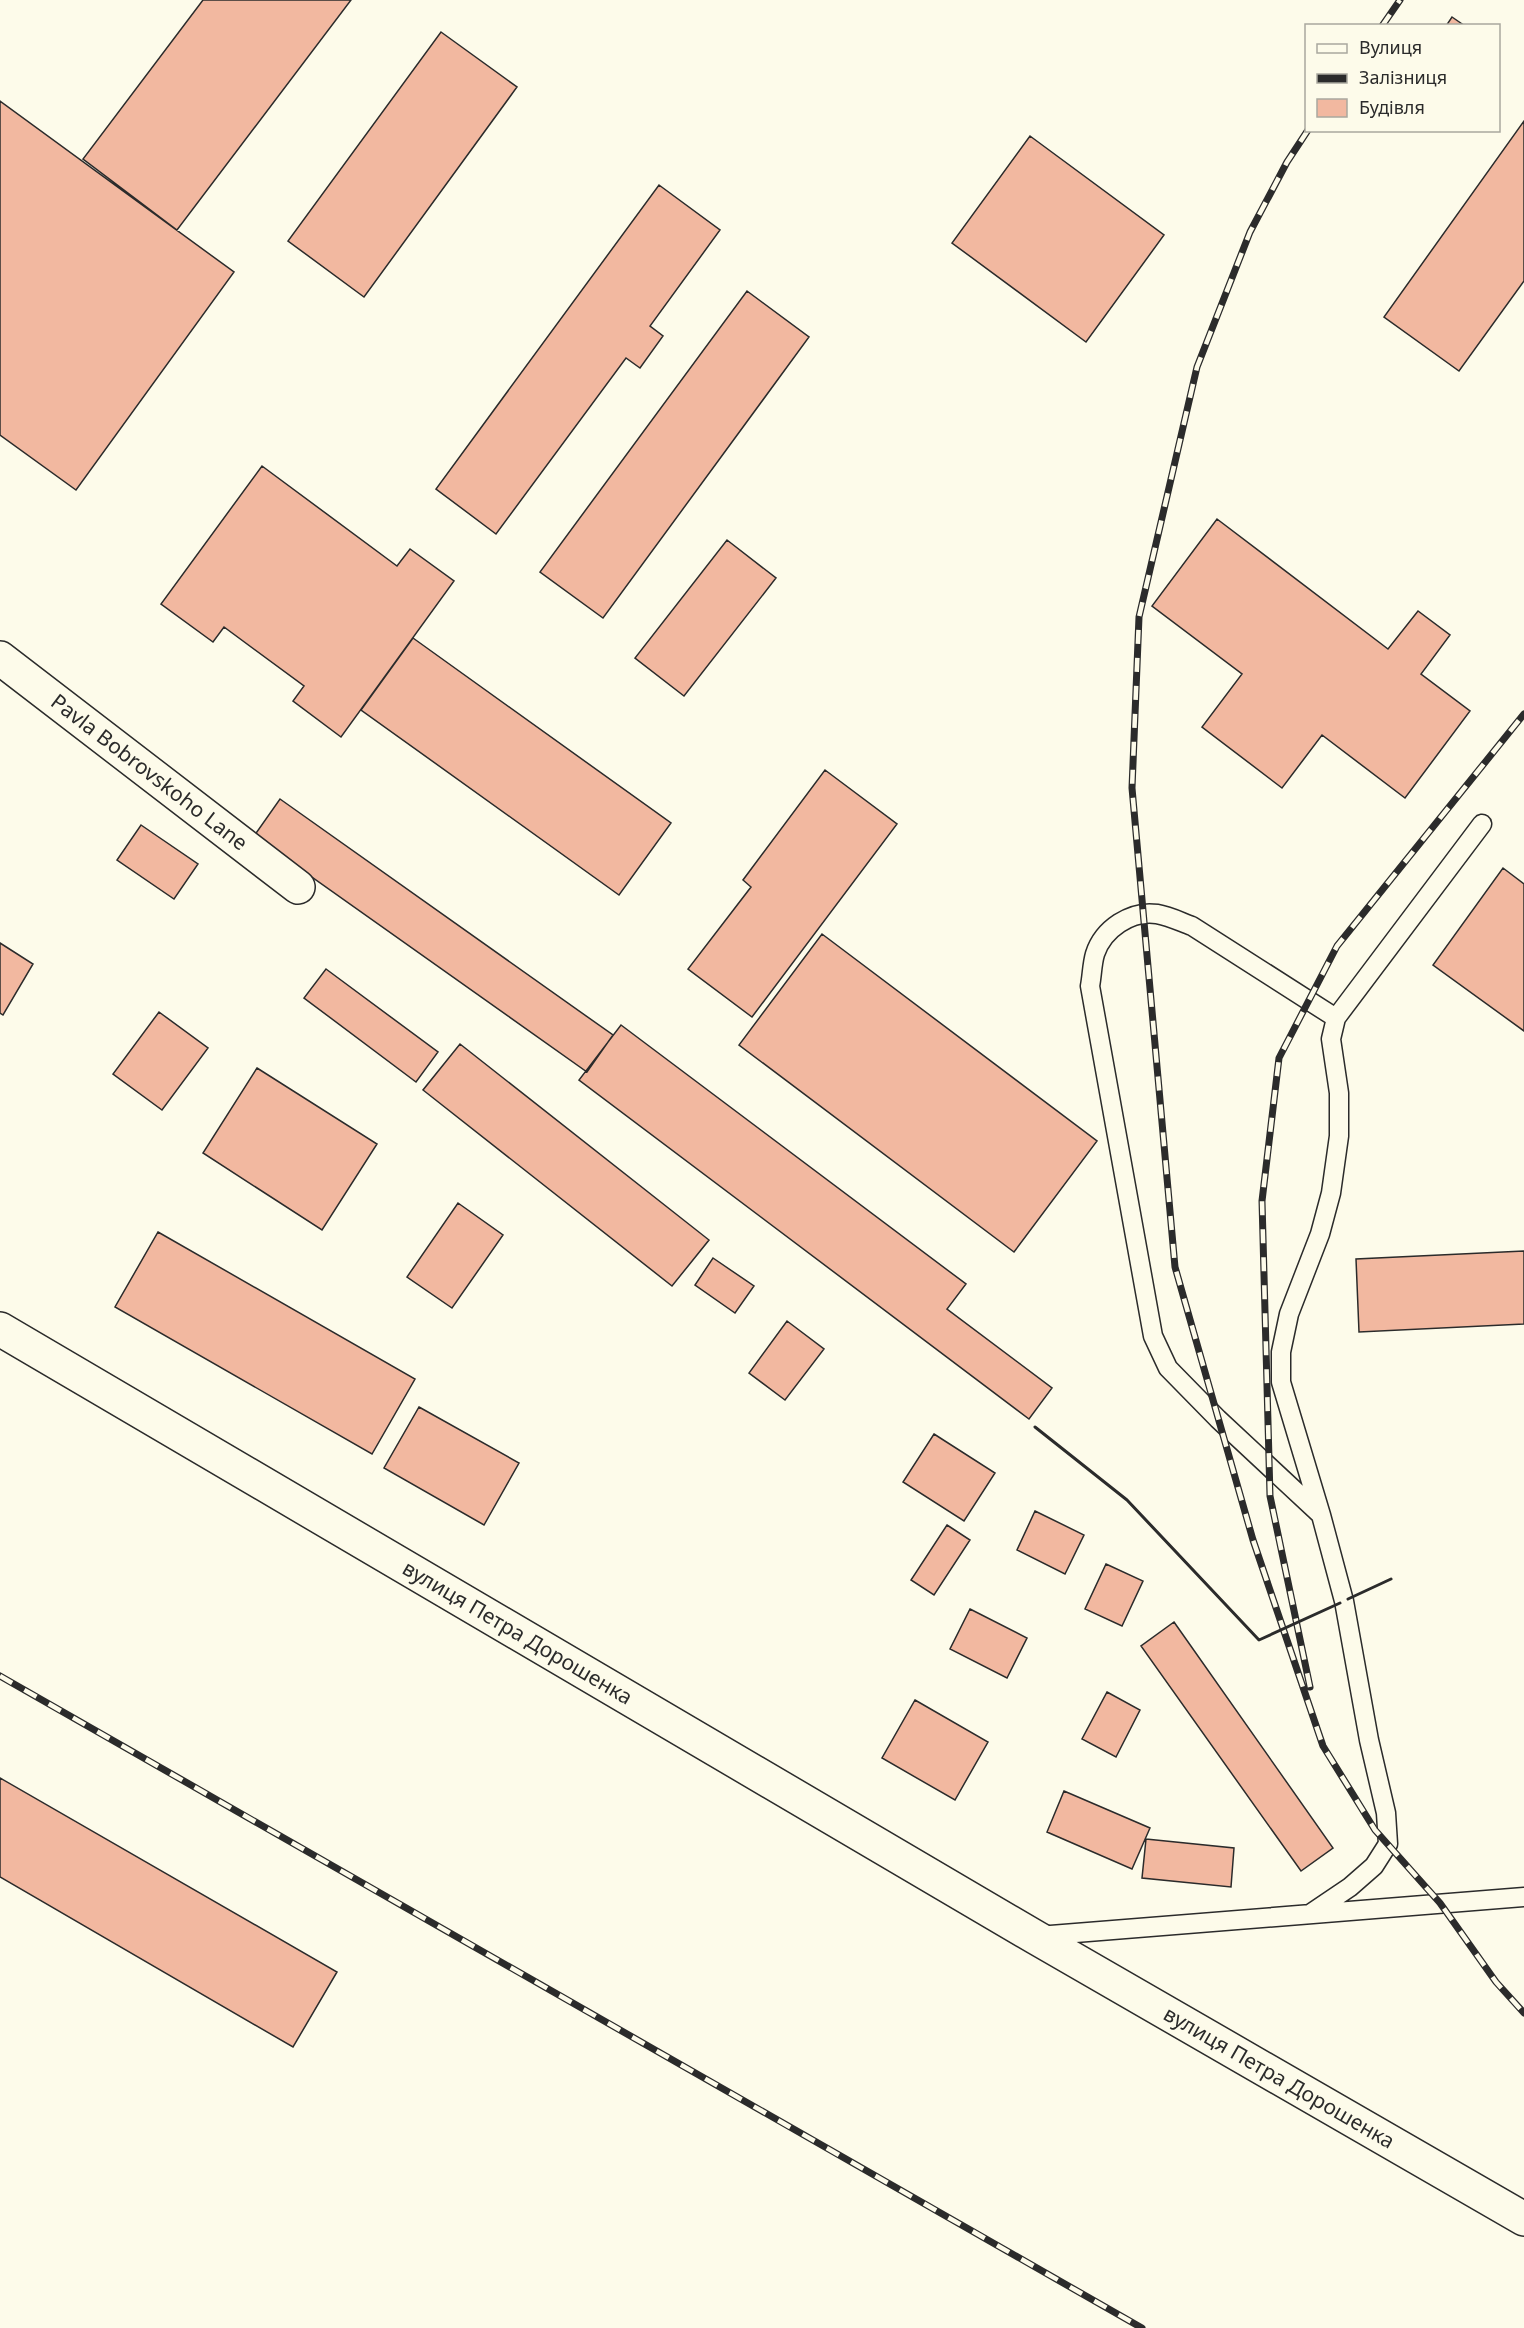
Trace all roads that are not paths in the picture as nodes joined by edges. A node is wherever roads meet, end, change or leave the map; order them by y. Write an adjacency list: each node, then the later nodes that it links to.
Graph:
1 (0, 658): 3 (street, Pavla Bobrovskoho Lane)
2 (1482, 824): 4 (lane)
3 (298, 886)
4 (1336, 1018): 6 (lane); 6 (lane)
5 (0, 1329): 9 (street, вулиця Петра Дорошенка)
6 (1321, 1515): 8 (lane)
7 (1524, 1897): 8 (lane)
8 (1310, 1914): 9 (lane)
9 (1035, 1937): 10 (street, вулиця Петра Дорошенка)
10 (1524, 2219)

